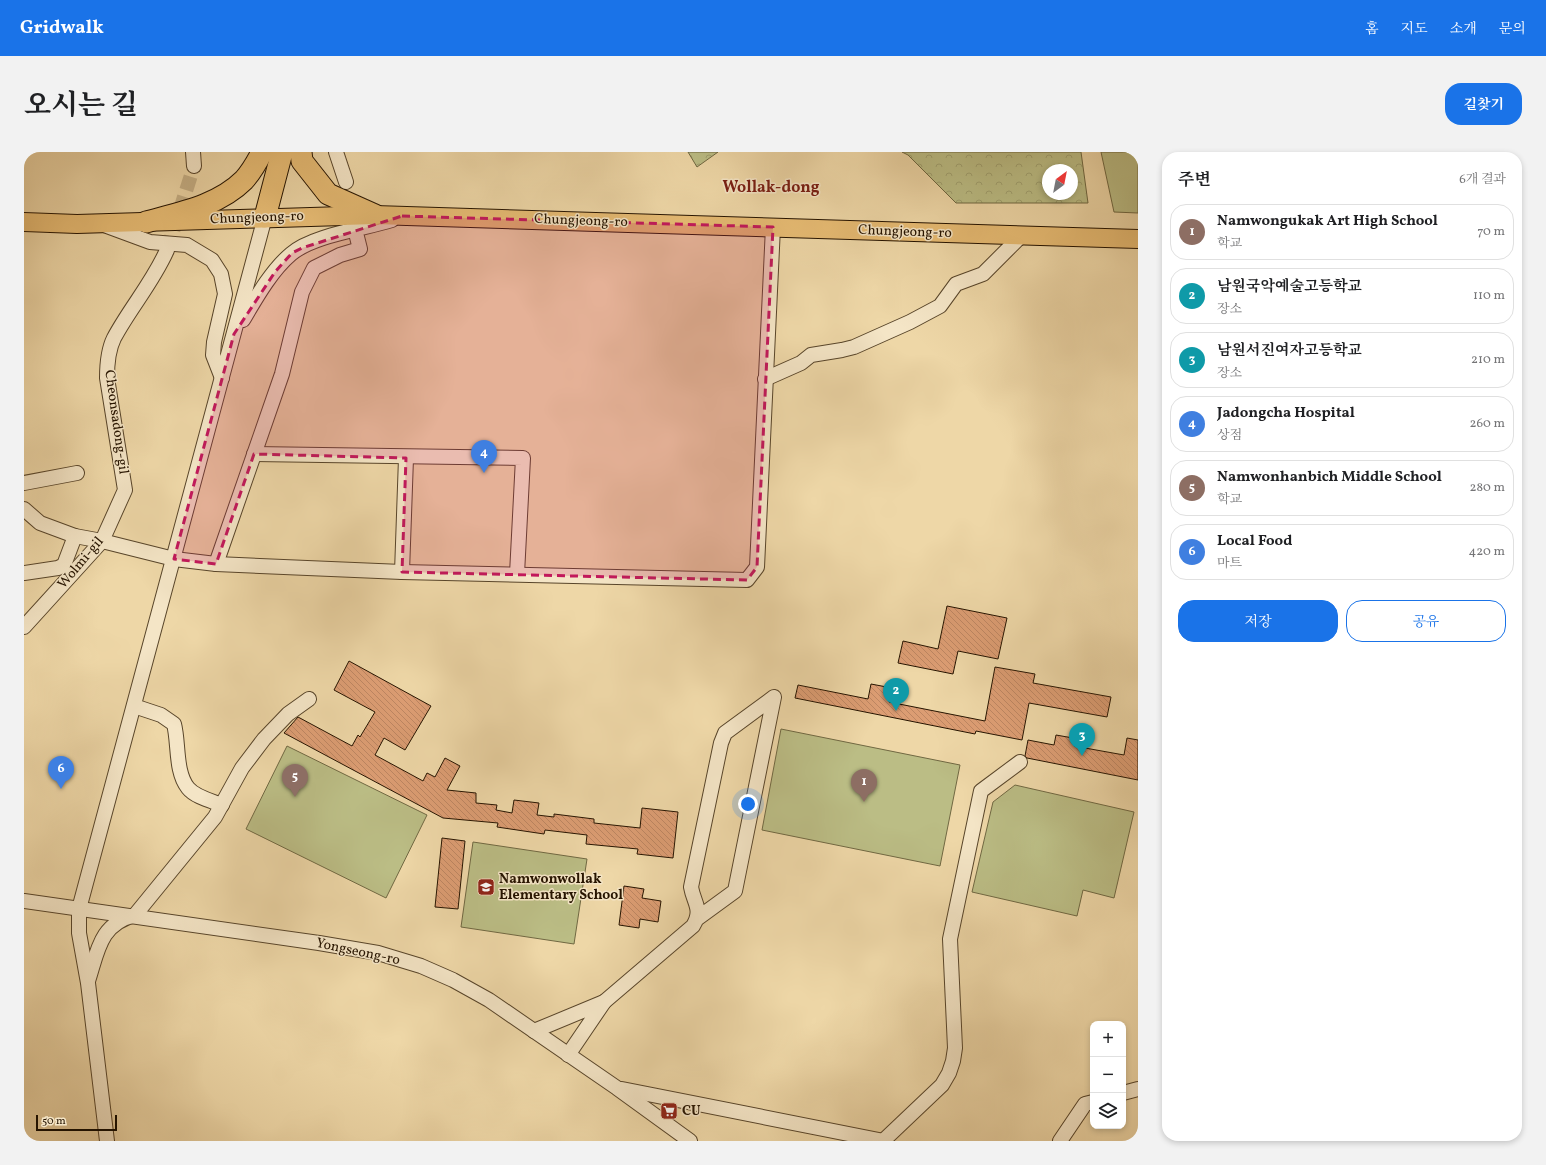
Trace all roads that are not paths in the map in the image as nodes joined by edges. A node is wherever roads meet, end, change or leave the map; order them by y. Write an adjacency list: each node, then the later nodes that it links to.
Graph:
1 (262, 152): 11 (highway)
2 (277, 152): 9 (highway)
3 (282, 152): 9 (highway)
4 (301, 152): 7 (highway)
5 (336, 152): 6 (street)
6 (346, 182)
7 (375, 215): 8 (main road, Chungjeong-ro); 9 (main road, Chungjeong-ro)
8 (402, 216): 13 (main road, Chungjeong-ro); 18 (street)
9 (265, 217): 11 (main road, Chungjeong-ro); 18 (street)
10 (24, 222): 12 (main road, Chungjeong-ro)
11 (146, 222): 12 (main road, Chungjeong-ro)
12 (101, 223): 19 (street)
13 (773, 227): 14 (main road, Chungjeong-ro); 20 (street)
14 (1021, 236): 16 (main road, Chungjeong-ro); 20 (street)
15 (357, 237): 21 (street)
16 (1138, 239)
17 (167, 250): 25 (street, Cheonsadong-gil)
18 (234, 334): 19 (street)
19 (222, 378): 31 (street)
20 (765, 380): 35 (street)
21 (254, 454): 22 (street); 32 (street)
22 (406, 458): 33 (street); 35 (street)
23 (77, 473): 24 (street)
24 (24, 483)
25 (126, 490): 30 (street, Wolmi-gil)
26 (24, 509): 27 (street)
27 (40, 523): 28 (street); 29 (street)
28 (24, 525)
29 (75, 536): 30 (street); 34 (street)
30 (102, 541): 31 (street); 36 (street, Wolmi-gil)
31 (174, 559): 32 (street); 38 (street)
32 (216, 564): 33 (street)
33 (402, 572): 35 (street)
34 (24, 573)
35 (517, 574)
36 (24, 628)
37 (310, 699): 40 (street)
38 (134, 706): 40 (street); 42 (street)
39 (1020, 762): 55 (street)
40 (222, 805): 43 (street)
41 (24, 901): 42 (street, Yongseong-ro)
42 (79, 909): 43 (street, Yongseong-ro); 45 (street)
43 (135, 915): 45 (street); 47 (street, Yongseong-ro)
44 (698, 918): 44 (street); 46 (street)
45 (88, 983): 53 (street)
46 (604, 1002): 47 (street); 48 (street)
47 (534, 1031): 48 (street, Yongseong-ro)
48 (568, 1055): 49 (street, Yongseong-ro)
49 (618, 1088): 54 (street, Yongseong-ro); 55 (street)
50 (1138, 1089): 51 (street)
51 (1126, 1092)
52 (1090, 1103): 56 (street)
53 (107, 1141)
54 (690, 1141)
55 (884, 1141)
56 (1060, 1141)

